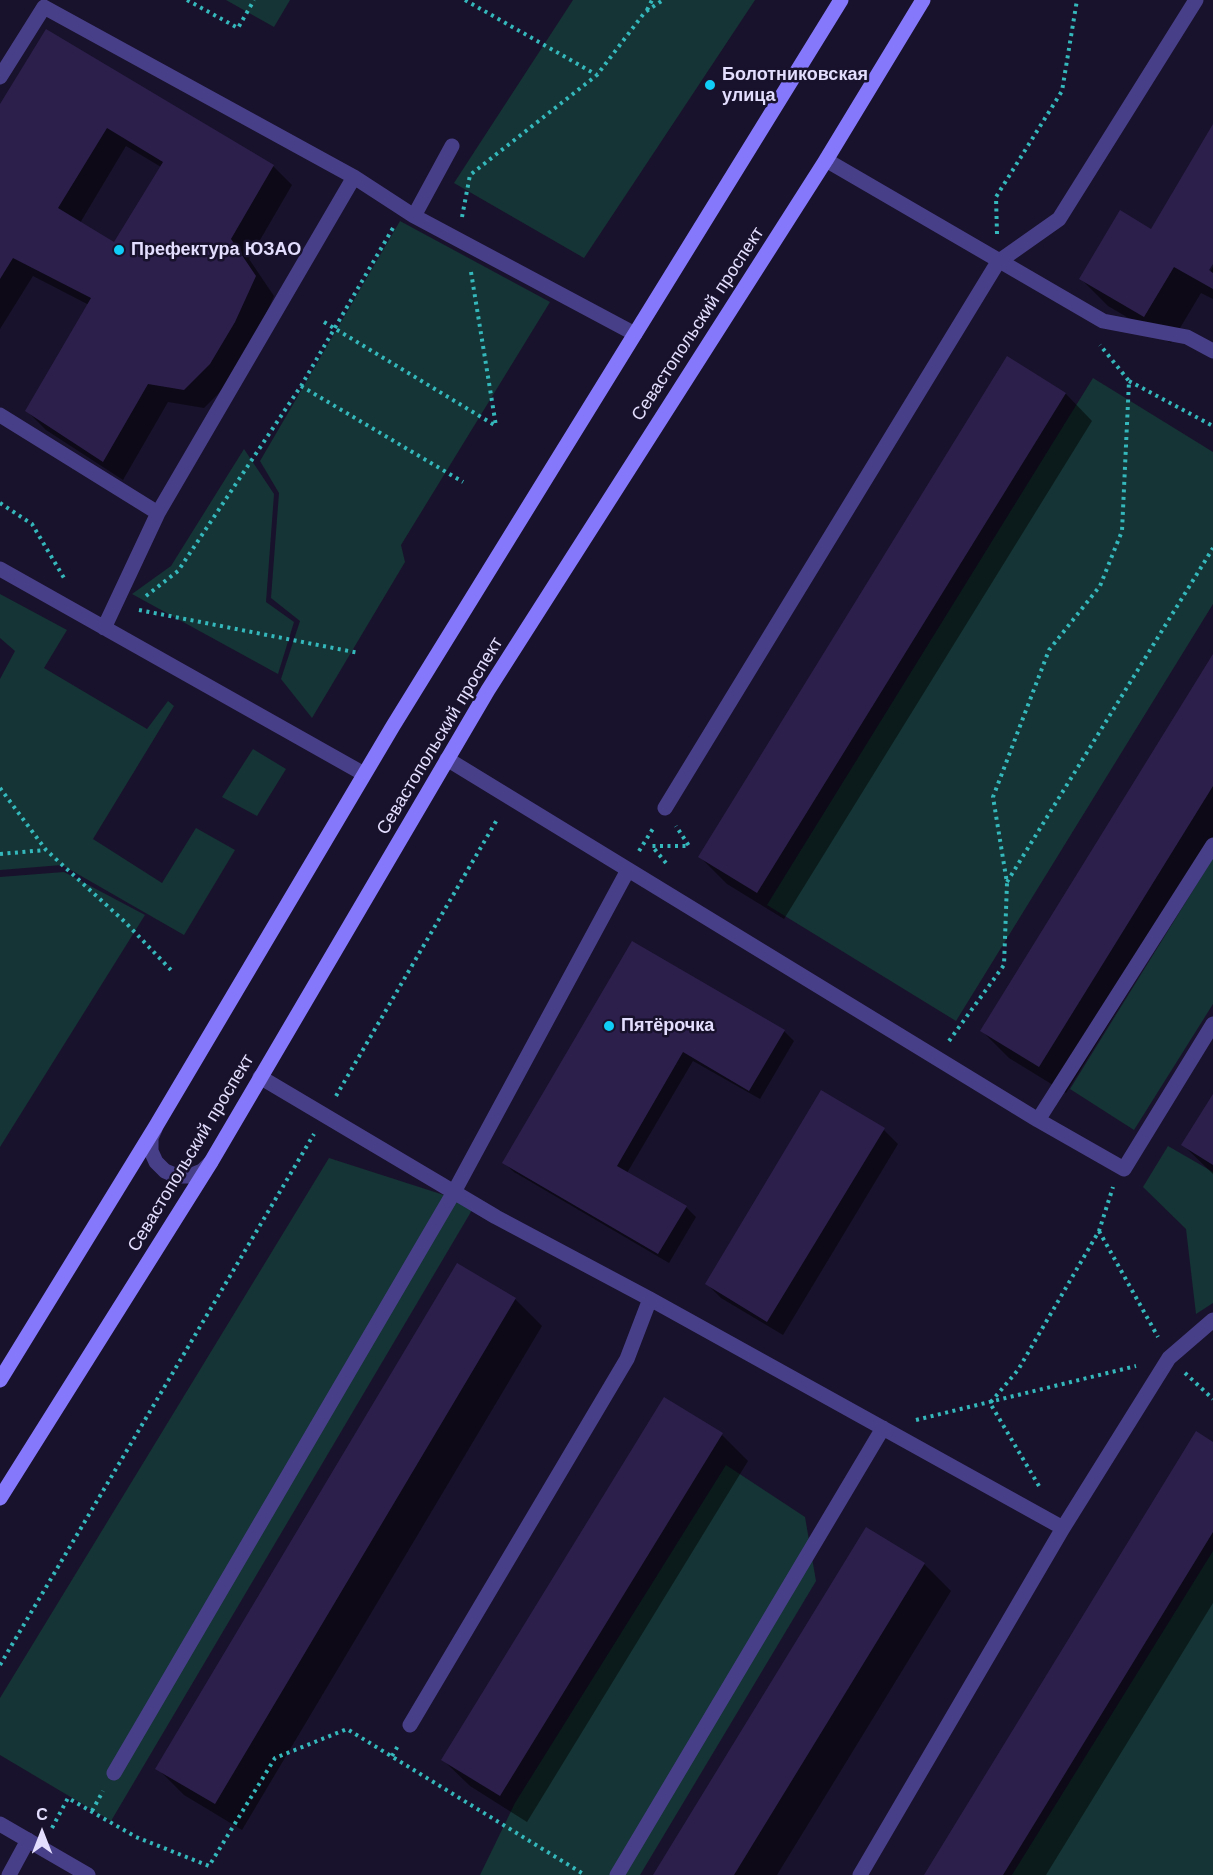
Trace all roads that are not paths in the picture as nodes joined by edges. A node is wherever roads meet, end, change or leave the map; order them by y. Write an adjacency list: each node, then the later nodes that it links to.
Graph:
1 (841, 0): 10 (main road)
2 (923, 0): 6 (main road, Севастопольский проспект)
3 (1196, 0): 9 (street)
4 (0, 77): 7 (street)
5 (452, 146): 8 (street)
6 (826, 160): 9 (street); 16 (main road, Севастопольский проспект)
7 (354, 177): 8 (street); 13 (street)
8 (409, 213): 10 (street)
9 (998, 262): 11 (street); 18 (street)
10 (635, 334): 17 (main road)
11 (1213, 351)
12 (0, 415): 13 (street)
13 (158, 513): 15 (street)
14 (0, 569): 15 (street)
15 (104, 628): 17 (street)
16 (447, 759): 20 (street); 22 (main road, Севастопольский проспект)
17 (364, 774): 24 (main road)
18 (665, 808)
19 (1213, 844): 23 (street)
20 (628, 870): 23 (street); 26 (street)
21 (1213, 1024): 23 (street)
22 (260, 1077): 25 (main road, Севастопольский проспект); 26 (street)
23 (1038, 1120)
24 (156, 1126): 25 (street); 29 (main road)
25 (211, 1162): 31 (main road, Севастопольский проспект)
26 (454, 1192): 27 (street); 34 (street)
27 (650, 1299): 30 (street); 33 (street)
28 (1213, 1320): 32 (street)
29 (0, 1380)
30 (884, 1428): 32 (street); 39 (street)
31 (0, 1498)
32 (1064, 1528): 40 (street)
33 (410, 1725)
34 (114, 1773)
35 (0, 1824): 36 (street)
36 (35, 1844): 37 (street); 38 (street)
37 (9, 1875)
38 (88, 1875)
39 (616, 1875)
40 (860, 1875)

